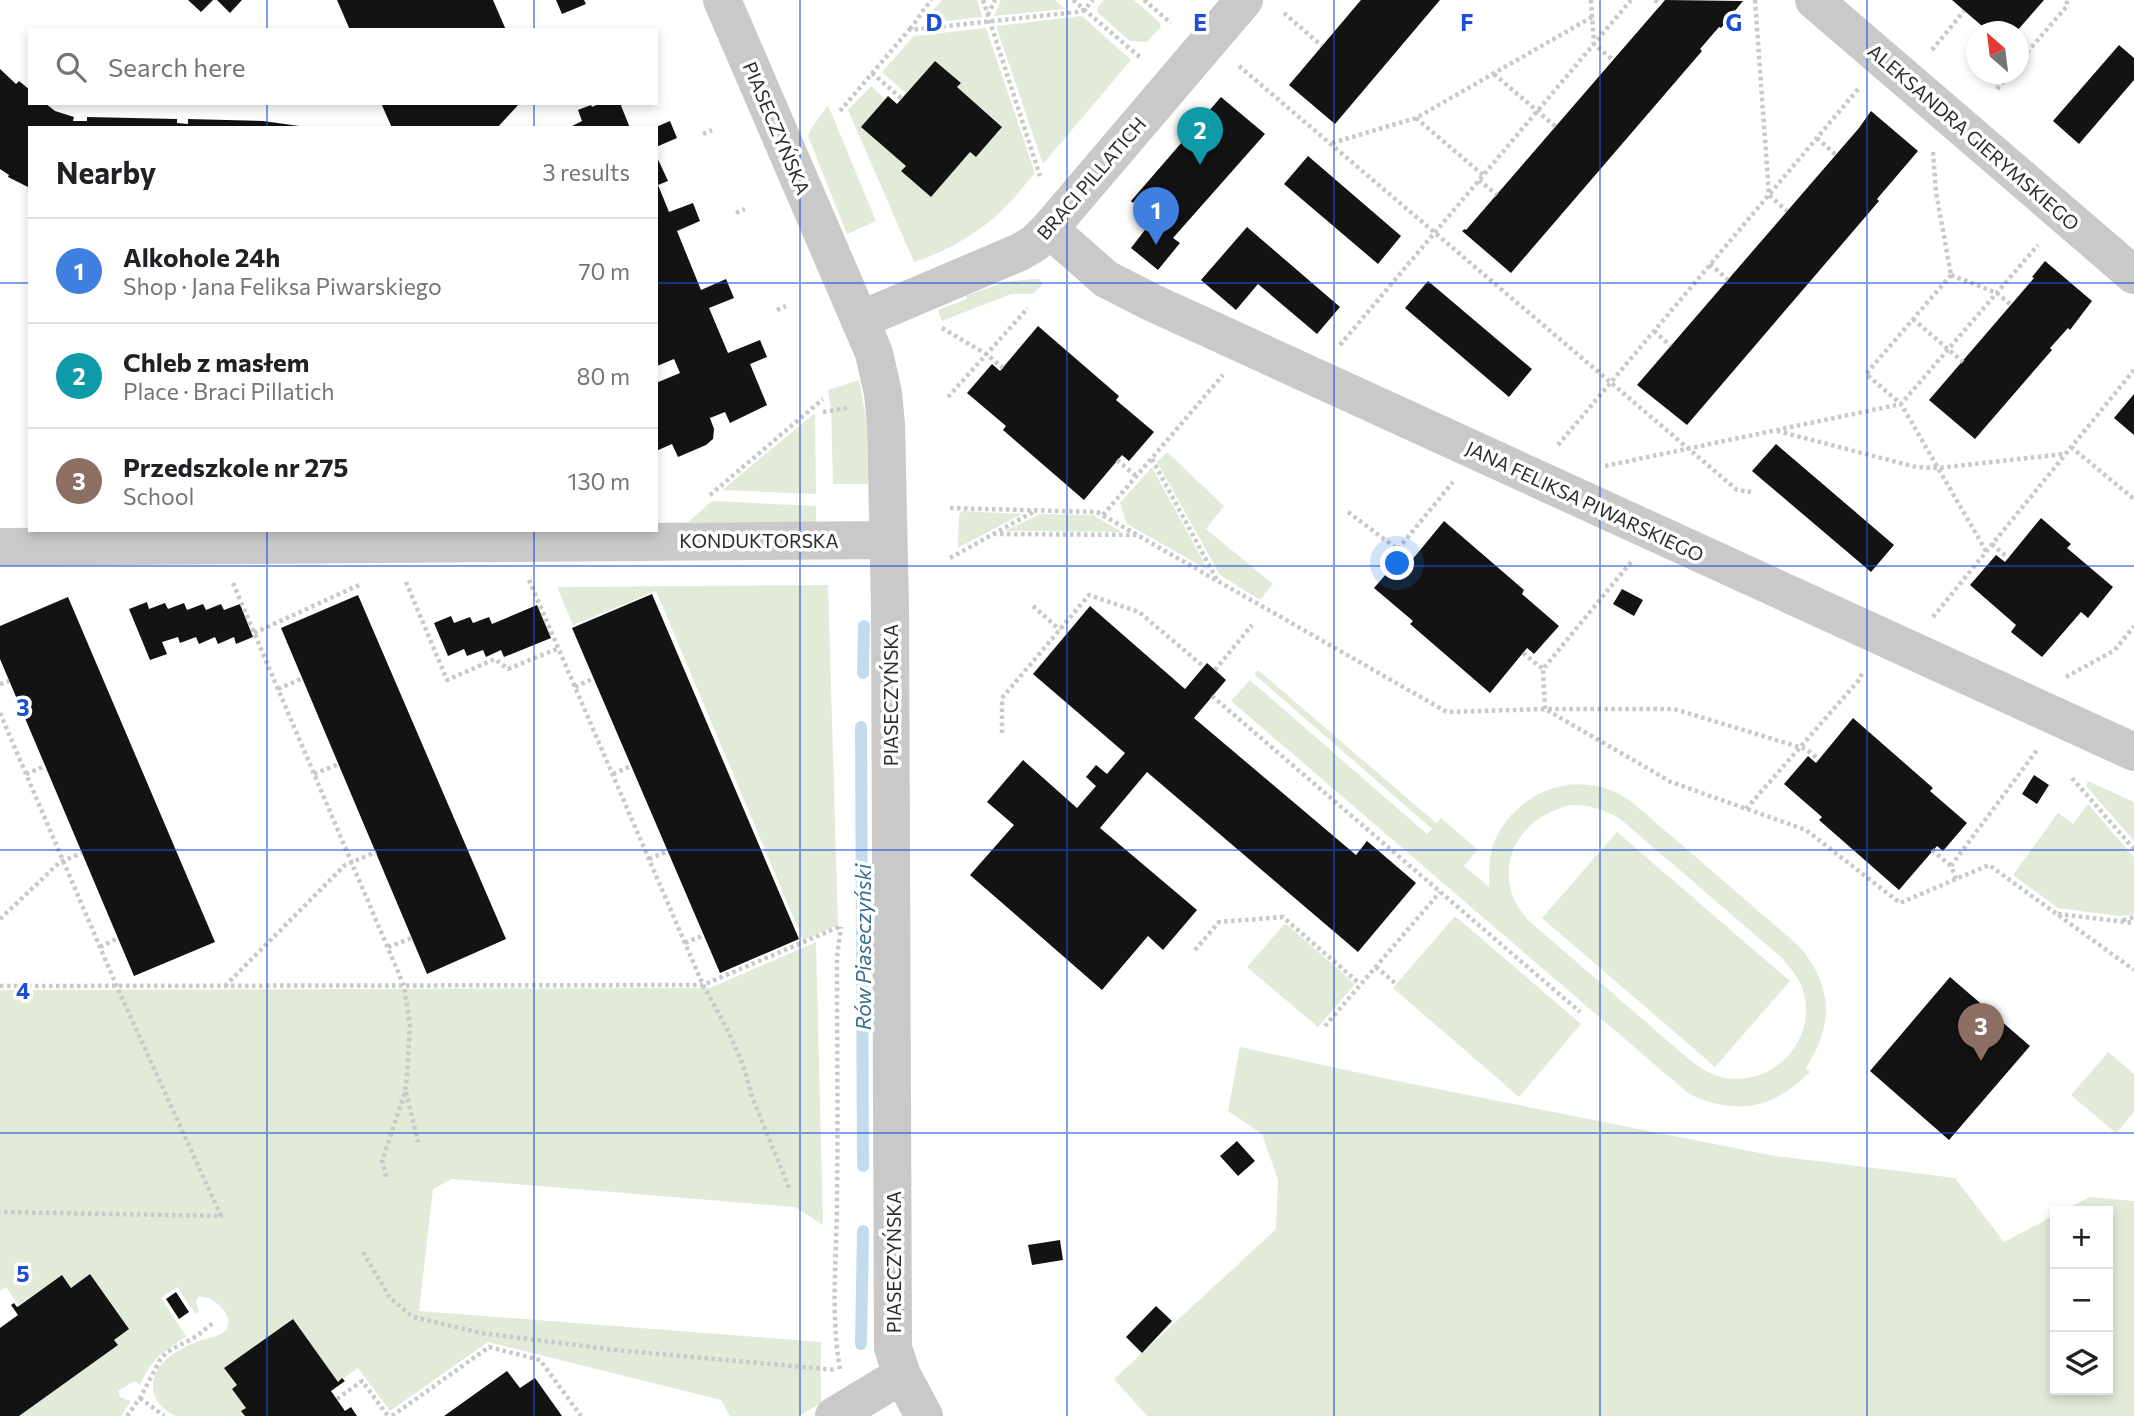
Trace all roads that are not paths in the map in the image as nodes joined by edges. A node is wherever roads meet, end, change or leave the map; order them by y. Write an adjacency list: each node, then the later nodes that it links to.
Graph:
1 (722, 0): 6 (street, PIASECZYŃSKA)
2 (1244, 0): 4 (street, BRACI PILLATICH)
3 (1814, 0): 5 (street, ALEKSANDRA GIERYMSKIEGO)
4 (1049, 229): 6 (street, BRACI PILLATICH); 9 (street, JANA FELIKSA PIWARSKIEGO)
5 (2134, 275)
6 (860, 320): 7 (street, PIASECZYŃSKA)
7 (887, 540): 8 (street, KONDUKTORSKA); 10 (street, PIASECZYŃSKA)
8 (0, 547)
9 (2134, 751)
10 (902, 1376): 11 (street); 12 (street, PIASECZYŃSKA)
11 (842, 1397)
12 (924, 1416)

